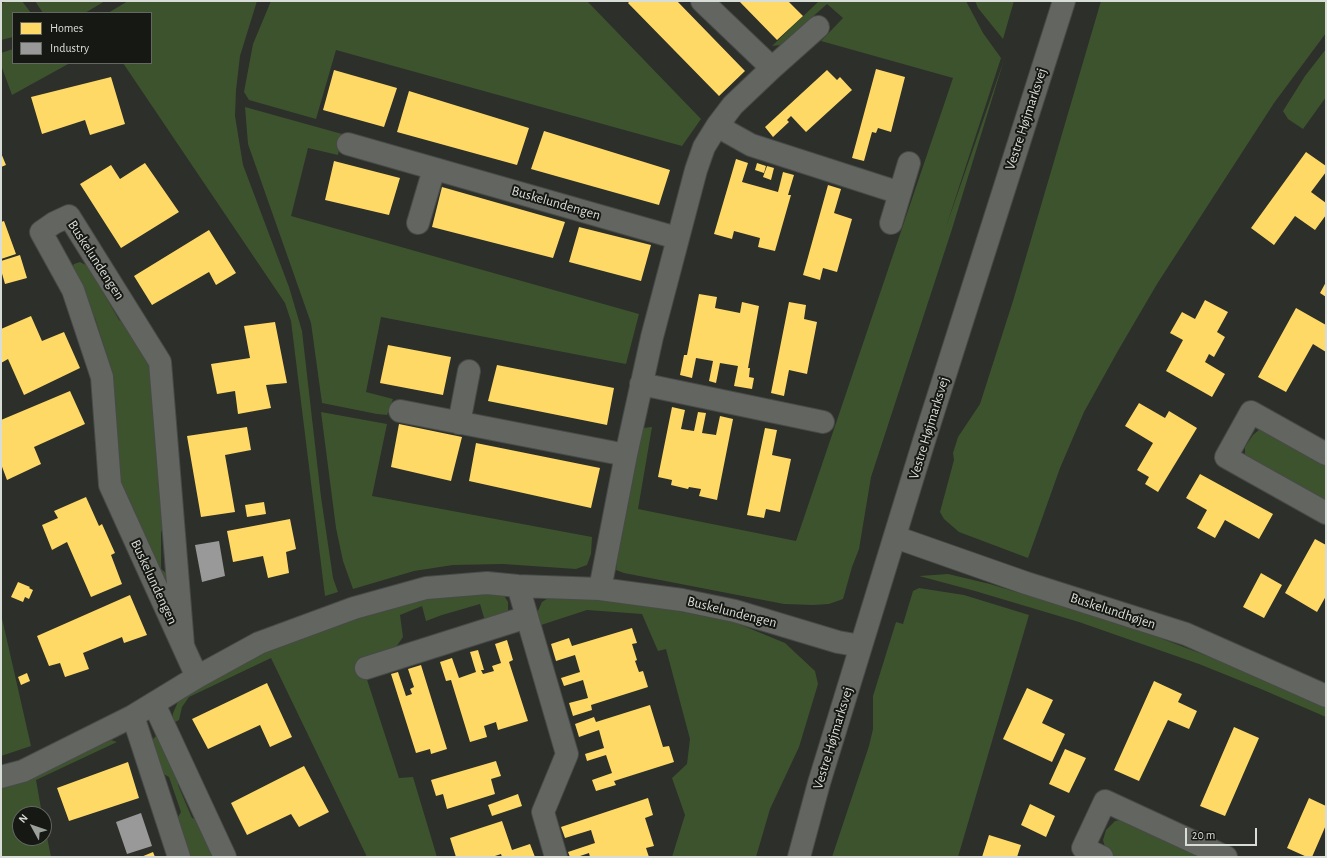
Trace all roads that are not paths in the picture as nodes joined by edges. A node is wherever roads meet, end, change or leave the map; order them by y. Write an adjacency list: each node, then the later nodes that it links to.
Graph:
1 (702, 1): 4 (street)
2 (1064, 1): 21 (street, Vestre Højmarksvej)
3 (818, 27): 4 (street)
4 (772, 68): 5 (street)
5 (717, 126): 9 (street); 12 (street)
6 (348, 144): 8 (street, Buskelundengen)
7 (909, 163): 9 (street)
8 (434, 169): 10 (street); 12 (street, Buskelundengen)
9 (900, 193): 11 (street)
10 (418, 223)
11 (891, 223)
12 (677, 238): 14 (street)
13 (469, 371): 17 (street)
14 (642, 384): 16 (street); 19 (street)
15 (400, 411): 17 (street)
16 (823, 422)
17 (458, 423): 19 (street)
18 (1326, 454): 20 (street)
19 (626, 455): 23 (street)
20 (1326, 513)
21 (895, 537): 26 (street, Vestre Højmarksvej); 29 (street, Buskelundhøjen)
22 (518, 586): 23 (street, Buskelundengen); 24 (street); 28 (street, Buskelundengen)
23 (600, 589): 26 (street, Buskelundengen)
24 (527, 617): 27 (street); 35 (street)
25 (183, 645): 25 (street, Buskelundengen); 28 (street, Buskelundengen)
26 (861, 646): 36 (street, Vestre Højmarksvej)
27 (366, 668)
28 (197, 677): 30 (street, Buskelundengen)
29 (1326, 696)
30 (154, 704): 31 (street, Buskelundengen); 34 (street)
31 (132, 716): 32 (street, Buskelundengen); 33 (street)
32 (1, 777)
33 (179, 857)
34 (225, 857)
35 (556, 857)
36 (799, 857)
37 (1102, 857): 38 (street)
38 (1226, 857)

